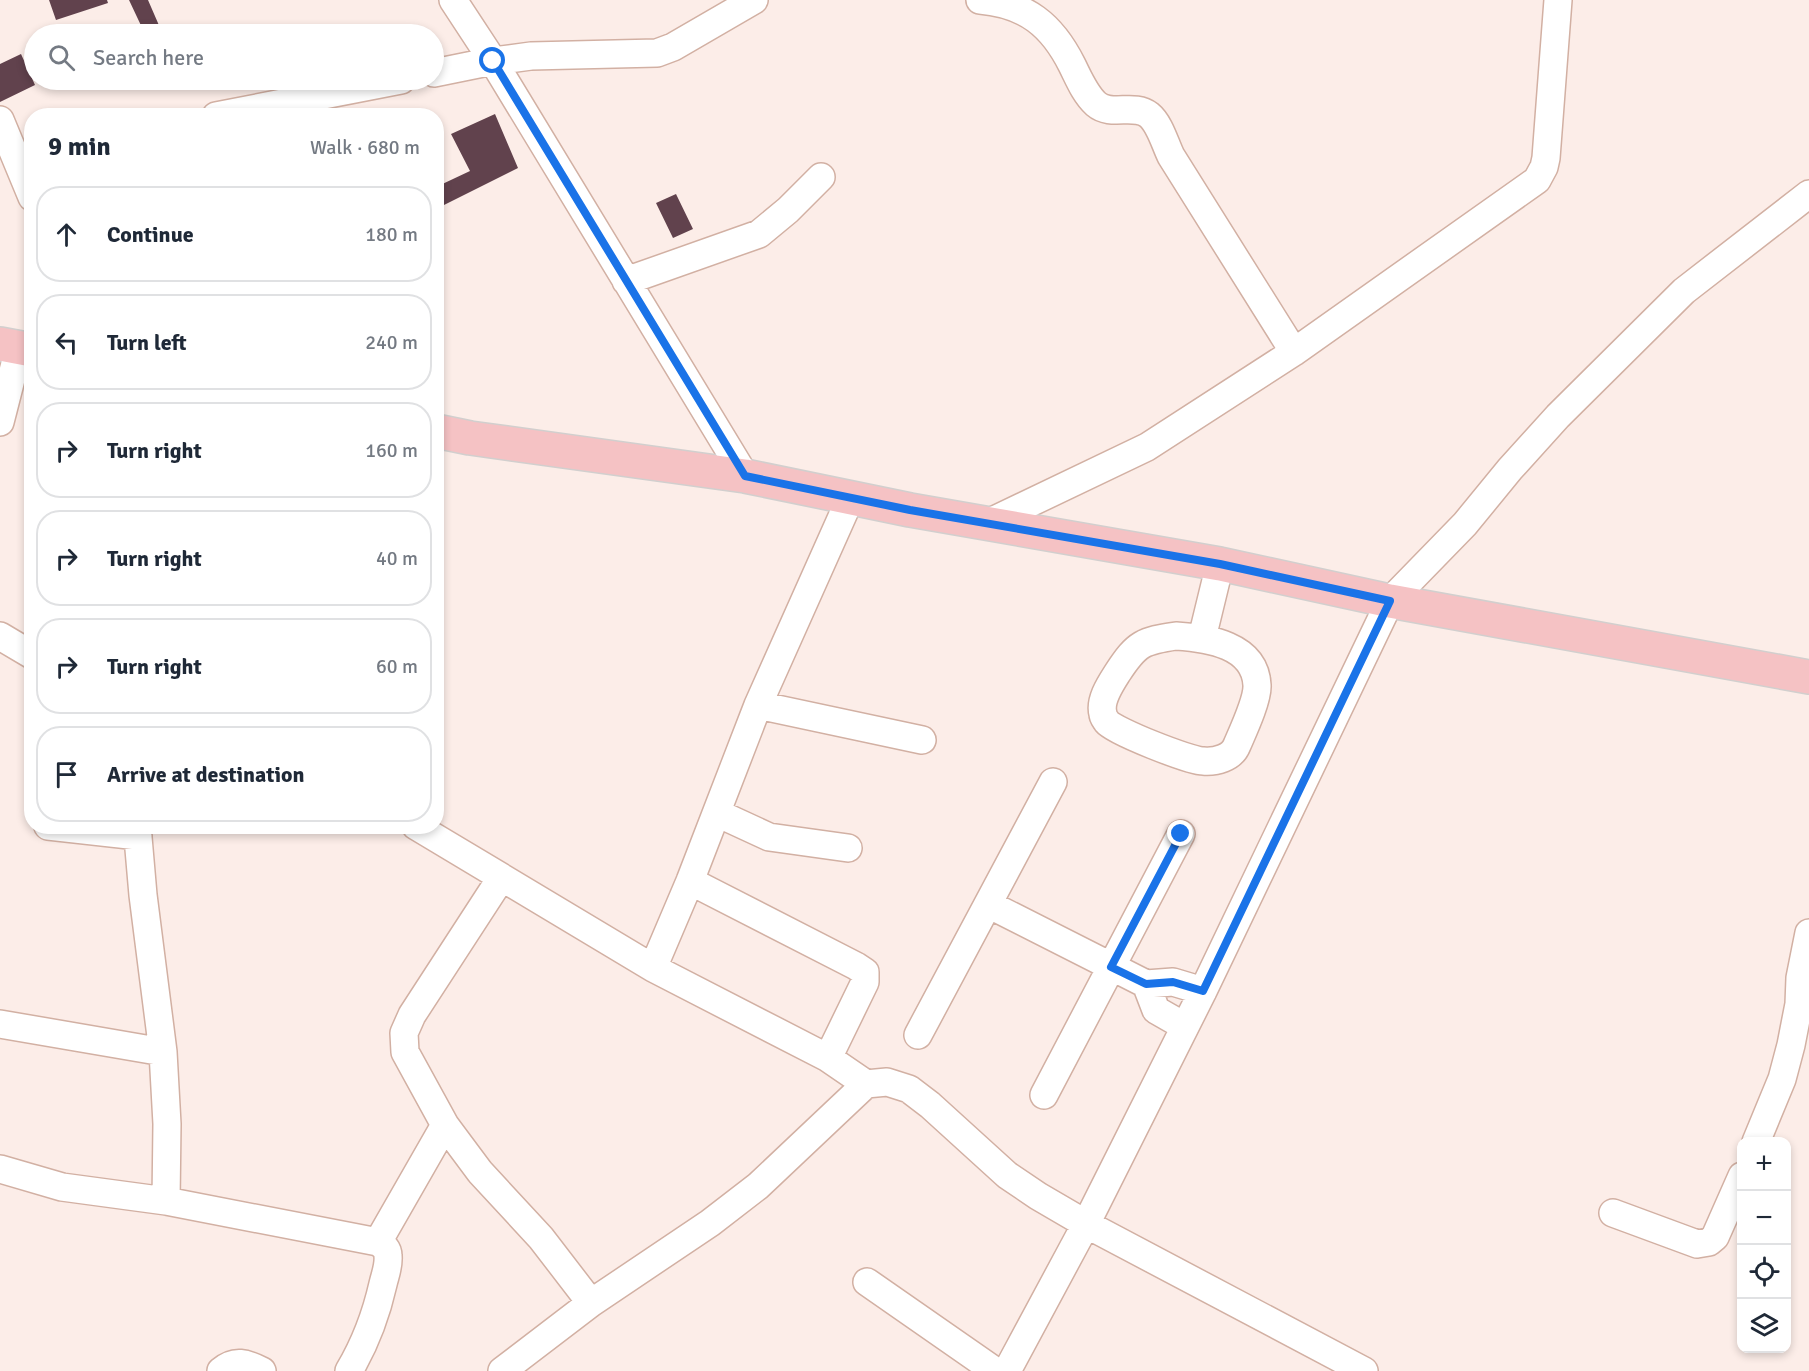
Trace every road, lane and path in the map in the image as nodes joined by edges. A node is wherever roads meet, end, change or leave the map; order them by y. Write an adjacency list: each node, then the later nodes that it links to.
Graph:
1 (453, 0): 5 (street)
2 (754, 0): 5 (street)
3 (980, 0): 15 (street)
4 (1558, 0): 15 (street)
5 (493, 61): 6 (street); 13 (street)
6 (444, 71)
7 (350, 90): 8 (street)
8 (257, 108)
9 (0, 120): 10 (street)
10 (24, 166)
11 (821, 177): 13 (street)
12 (1809, 194): 22 (street)
13 (626, 281): 18 (street)
14 (17, 347): 16 (street)
15 (1294, 352): 20 (street)
16 (0, 422)
17 (444, 432): 18 (main road)
18 (745, 476): 19 (main road)
19 (850, 499): 20 (main road); 27 (street)
20 (986, 524): 21 (main road)
21 (1220, 564): 22 (main road); 24 (street)
22 (1390, 601): 26 (main road); 43 (street)
23 (0, 636): 25 (street)
24 (1202, 638): 24 (street)
25 (24, 650)
26 (1809, 677)
27 (758, 705): 28 (street); 30 (street)
28 (922, 740)
29 (1053, 782): 37 (street)
30 (717, 813): 34 (street); 36 (street)
31 (137, 834): 47 (street)
32 (429, 834): 35 (street)
33 (1181, 834): 39 (street)
34 (848, 848)
35 (501, 878): 40 (street); 51 (street)
36 (690, 881): 40 (street); 48 (street)
37 (988, 904): 39 (street); 46 (street)
38 (1809, 933): 41 (street)
39 (1111, 967): 42 (street); 50 (street)
40 (653, 968): 48 (street)
41 (1804, 980): 52 (street)
42 (1146, 984): 43 (street); 45 (street)
43 (1203, 991): 45 (street)
44 (0, 1024): 47 (street)
45 (1184, 1026): 57 (street)
46 (918, 1035)
47 (163, 1052): 55 (street)
48 (828, 1058): 49 (street)
49 (866, 1084): 57 (street); 60 (street)
50 (1044, 1095)
51 (445, 1125): 58 (street); 60 (street)
52 (1758, 1137)
53 (0, 1169): 55 (street)
54 (1737, 1187): 56 (street)
55 (166, 1201): 58 (street)
56 (1613, 1213)
57 (1086, 1224): 66 (street); 67 (street)
58 (378, 1242): 63 (street)
59 (867, 1282): 65 (street)
60 (591, 1303): 64 (street)
61 (220, 1371): 62 (street)
62 (262, 1371)
63 (349, 1371)
64 (502, 1371)
65 (995, 1371)
66 (1007, 1371)
67 (1364, 1371)

